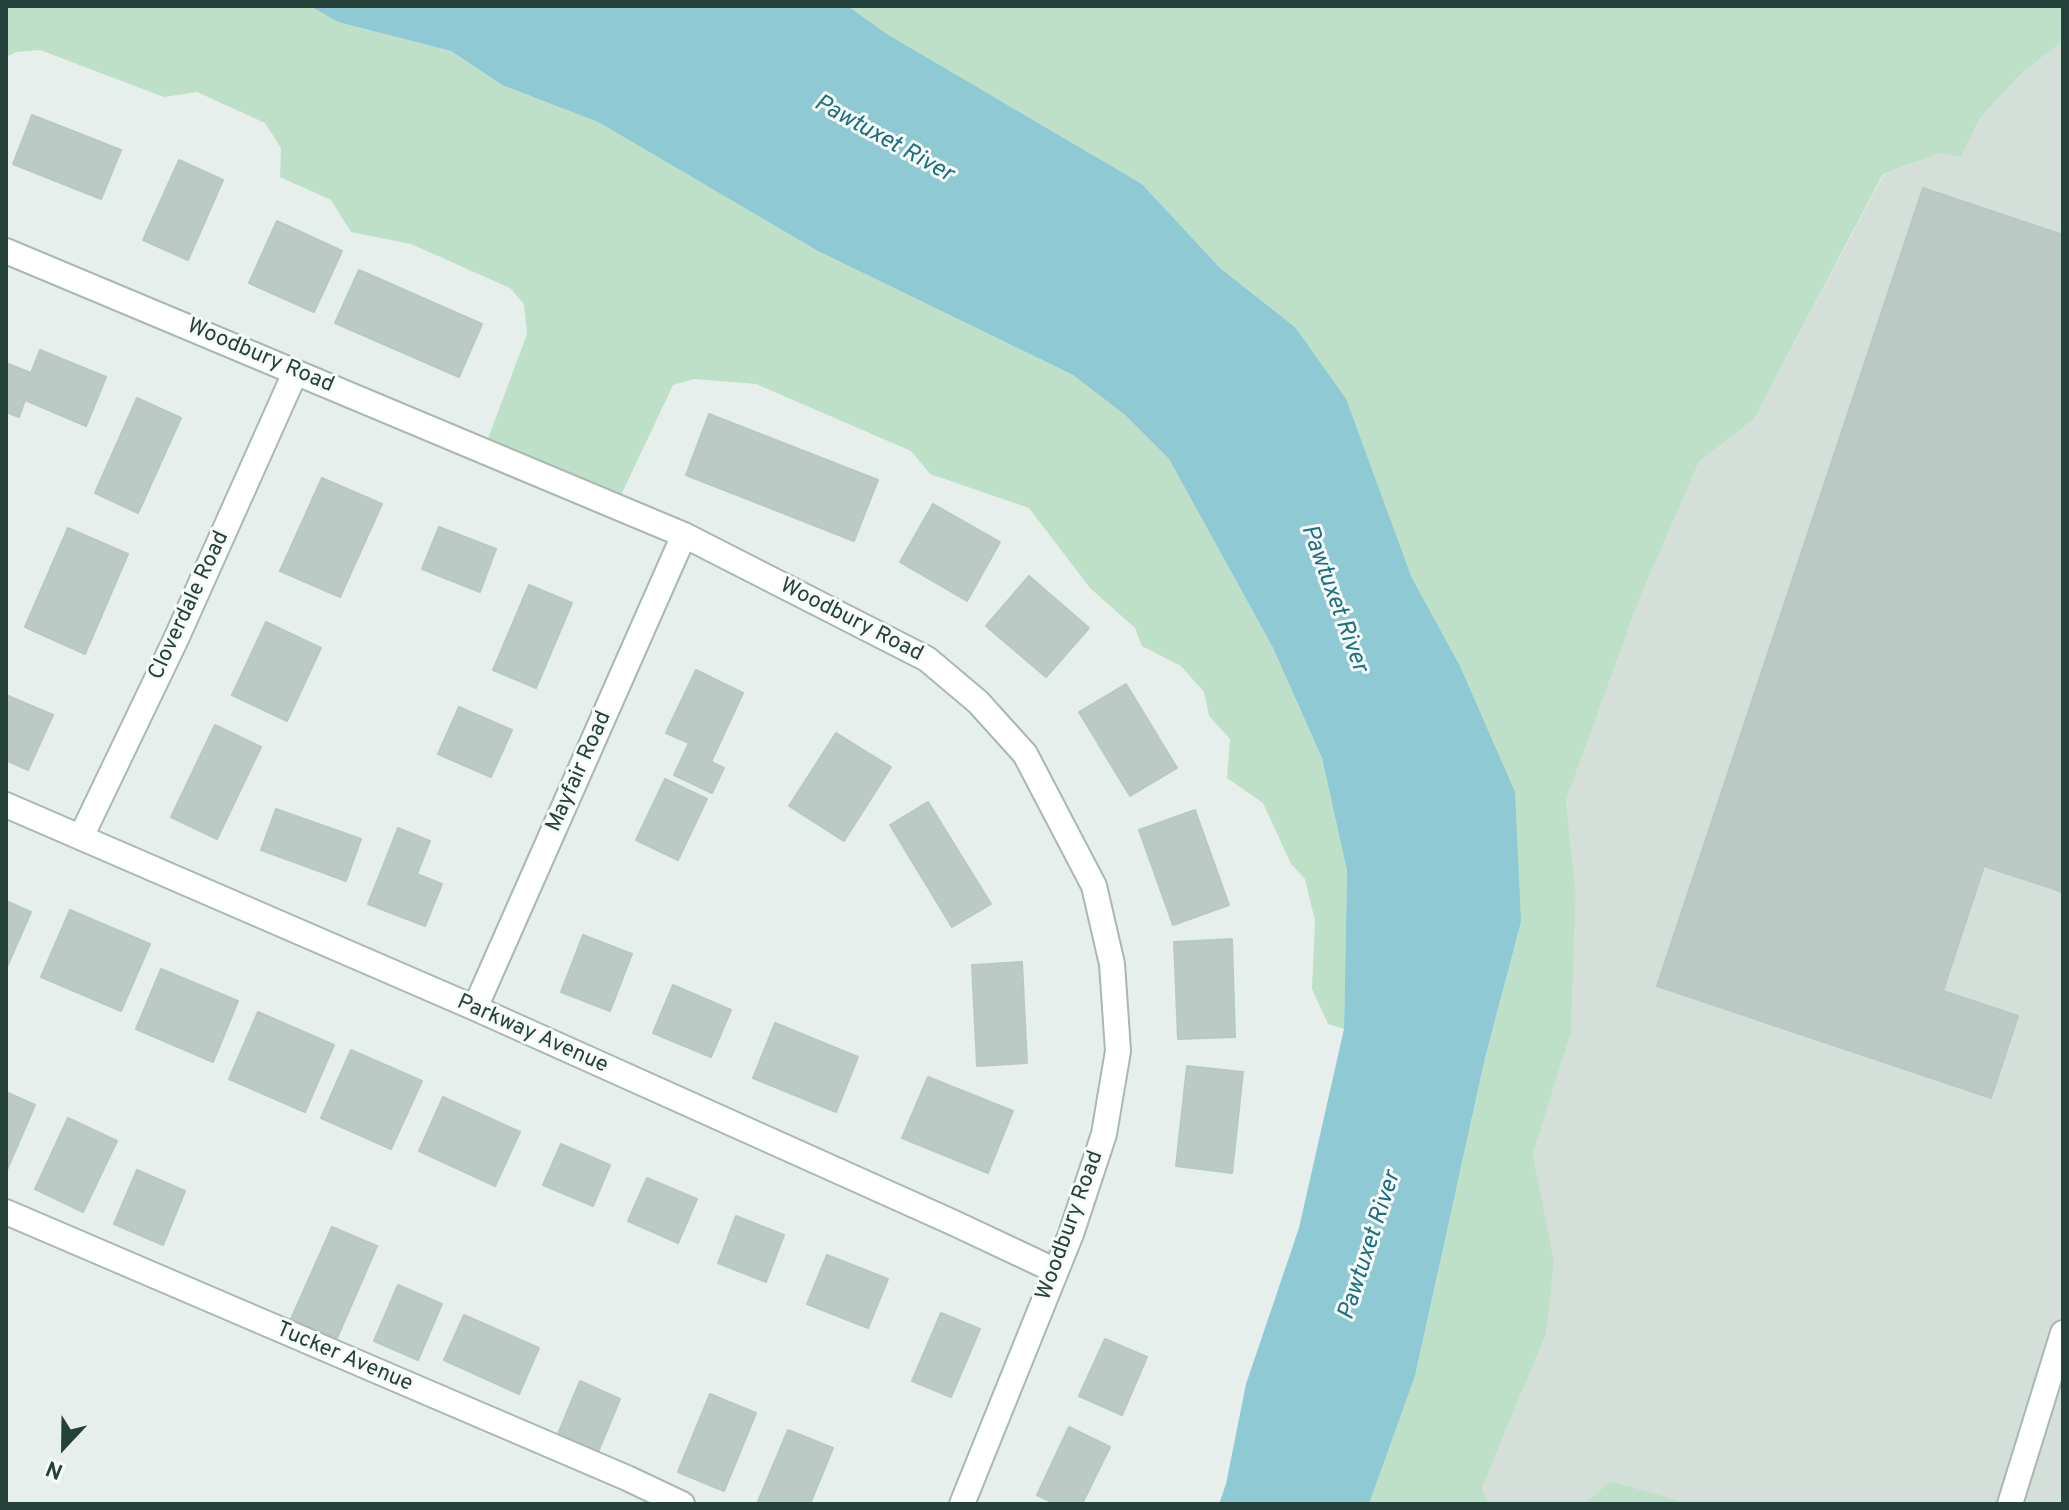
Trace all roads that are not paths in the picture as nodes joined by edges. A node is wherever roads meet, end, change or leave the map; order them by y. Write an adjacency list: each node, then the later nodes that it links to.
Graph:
1 (6, 251): 2 (street, Woodbury Road)
2 (295, 373): 3 (street, Woodbury Road); 5 (street, Cloverdale Road)
3 (684, 535): 6 (street, Mayfair Road); 8 (street, Woodbury Road)
4 (6, 805): 5 (street, Parkway Avenue)
5 (81, 837): 6 (street, Parkway Avenue)
6 (475, 1008): 8 (street, Parkway Avenue)
7 (6, 1212): 10 (street, Tucker Avenue)
8 (1056, 1271): 11 (street, Woodbury Road)
9 (2063, 1333): 12 (street)
10 (682, 1504)
11 (962, 1504)
12 (2010, 1504)

